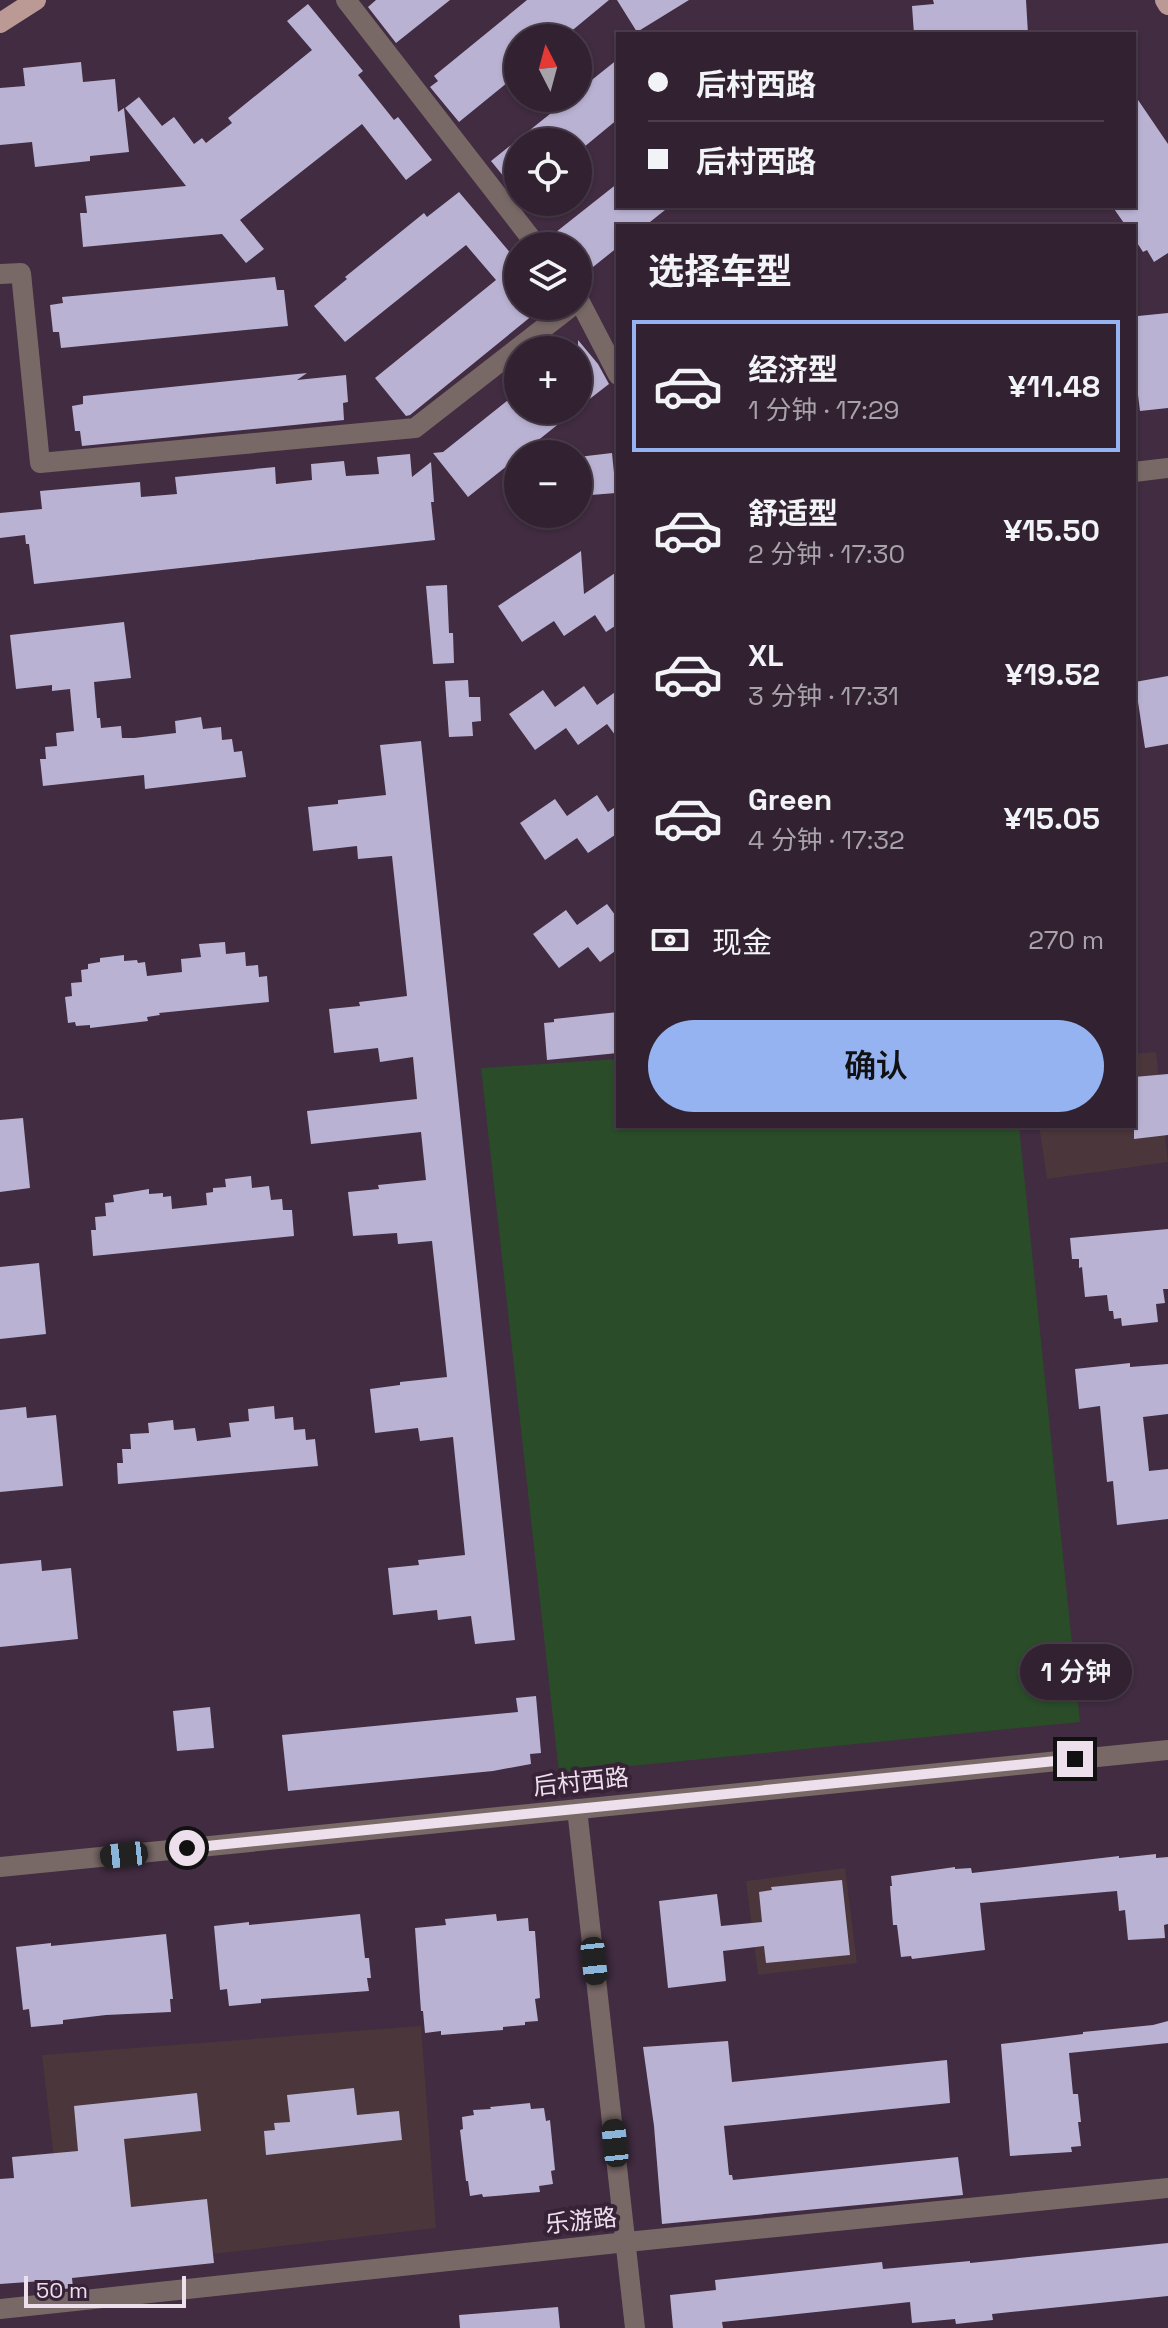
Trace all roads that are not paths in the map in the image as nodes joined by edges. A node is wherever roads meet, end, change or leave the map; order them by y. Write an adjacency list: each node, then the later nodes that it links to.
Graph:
1 (36, 0): 5 (main road)
2 (346, 0): 6 (street)
3 (1165, 0): 4 (main road)
4 (1168, 5)
5 (0, 23)
6 (526, 232)
7 (0, 274): 8 (street)
8 (553, 320)
9 (588, 320): 10 (street)
10 (616, 371)
11 (1168, 468): 12 (street)
12 (1136, 472)
13 (1168, 1750): 14 (street, 后村西路)
14 (577, 1809): 15 (street, 后村西路); 17 (street)
15 (0, 1867)
16 (1168, 2188): 17 (street, 乐游路)
17 (627, 2242): 18 (street, 乐游路); 19 (street)
18 (0, 2309)
19 (635, 2328)

